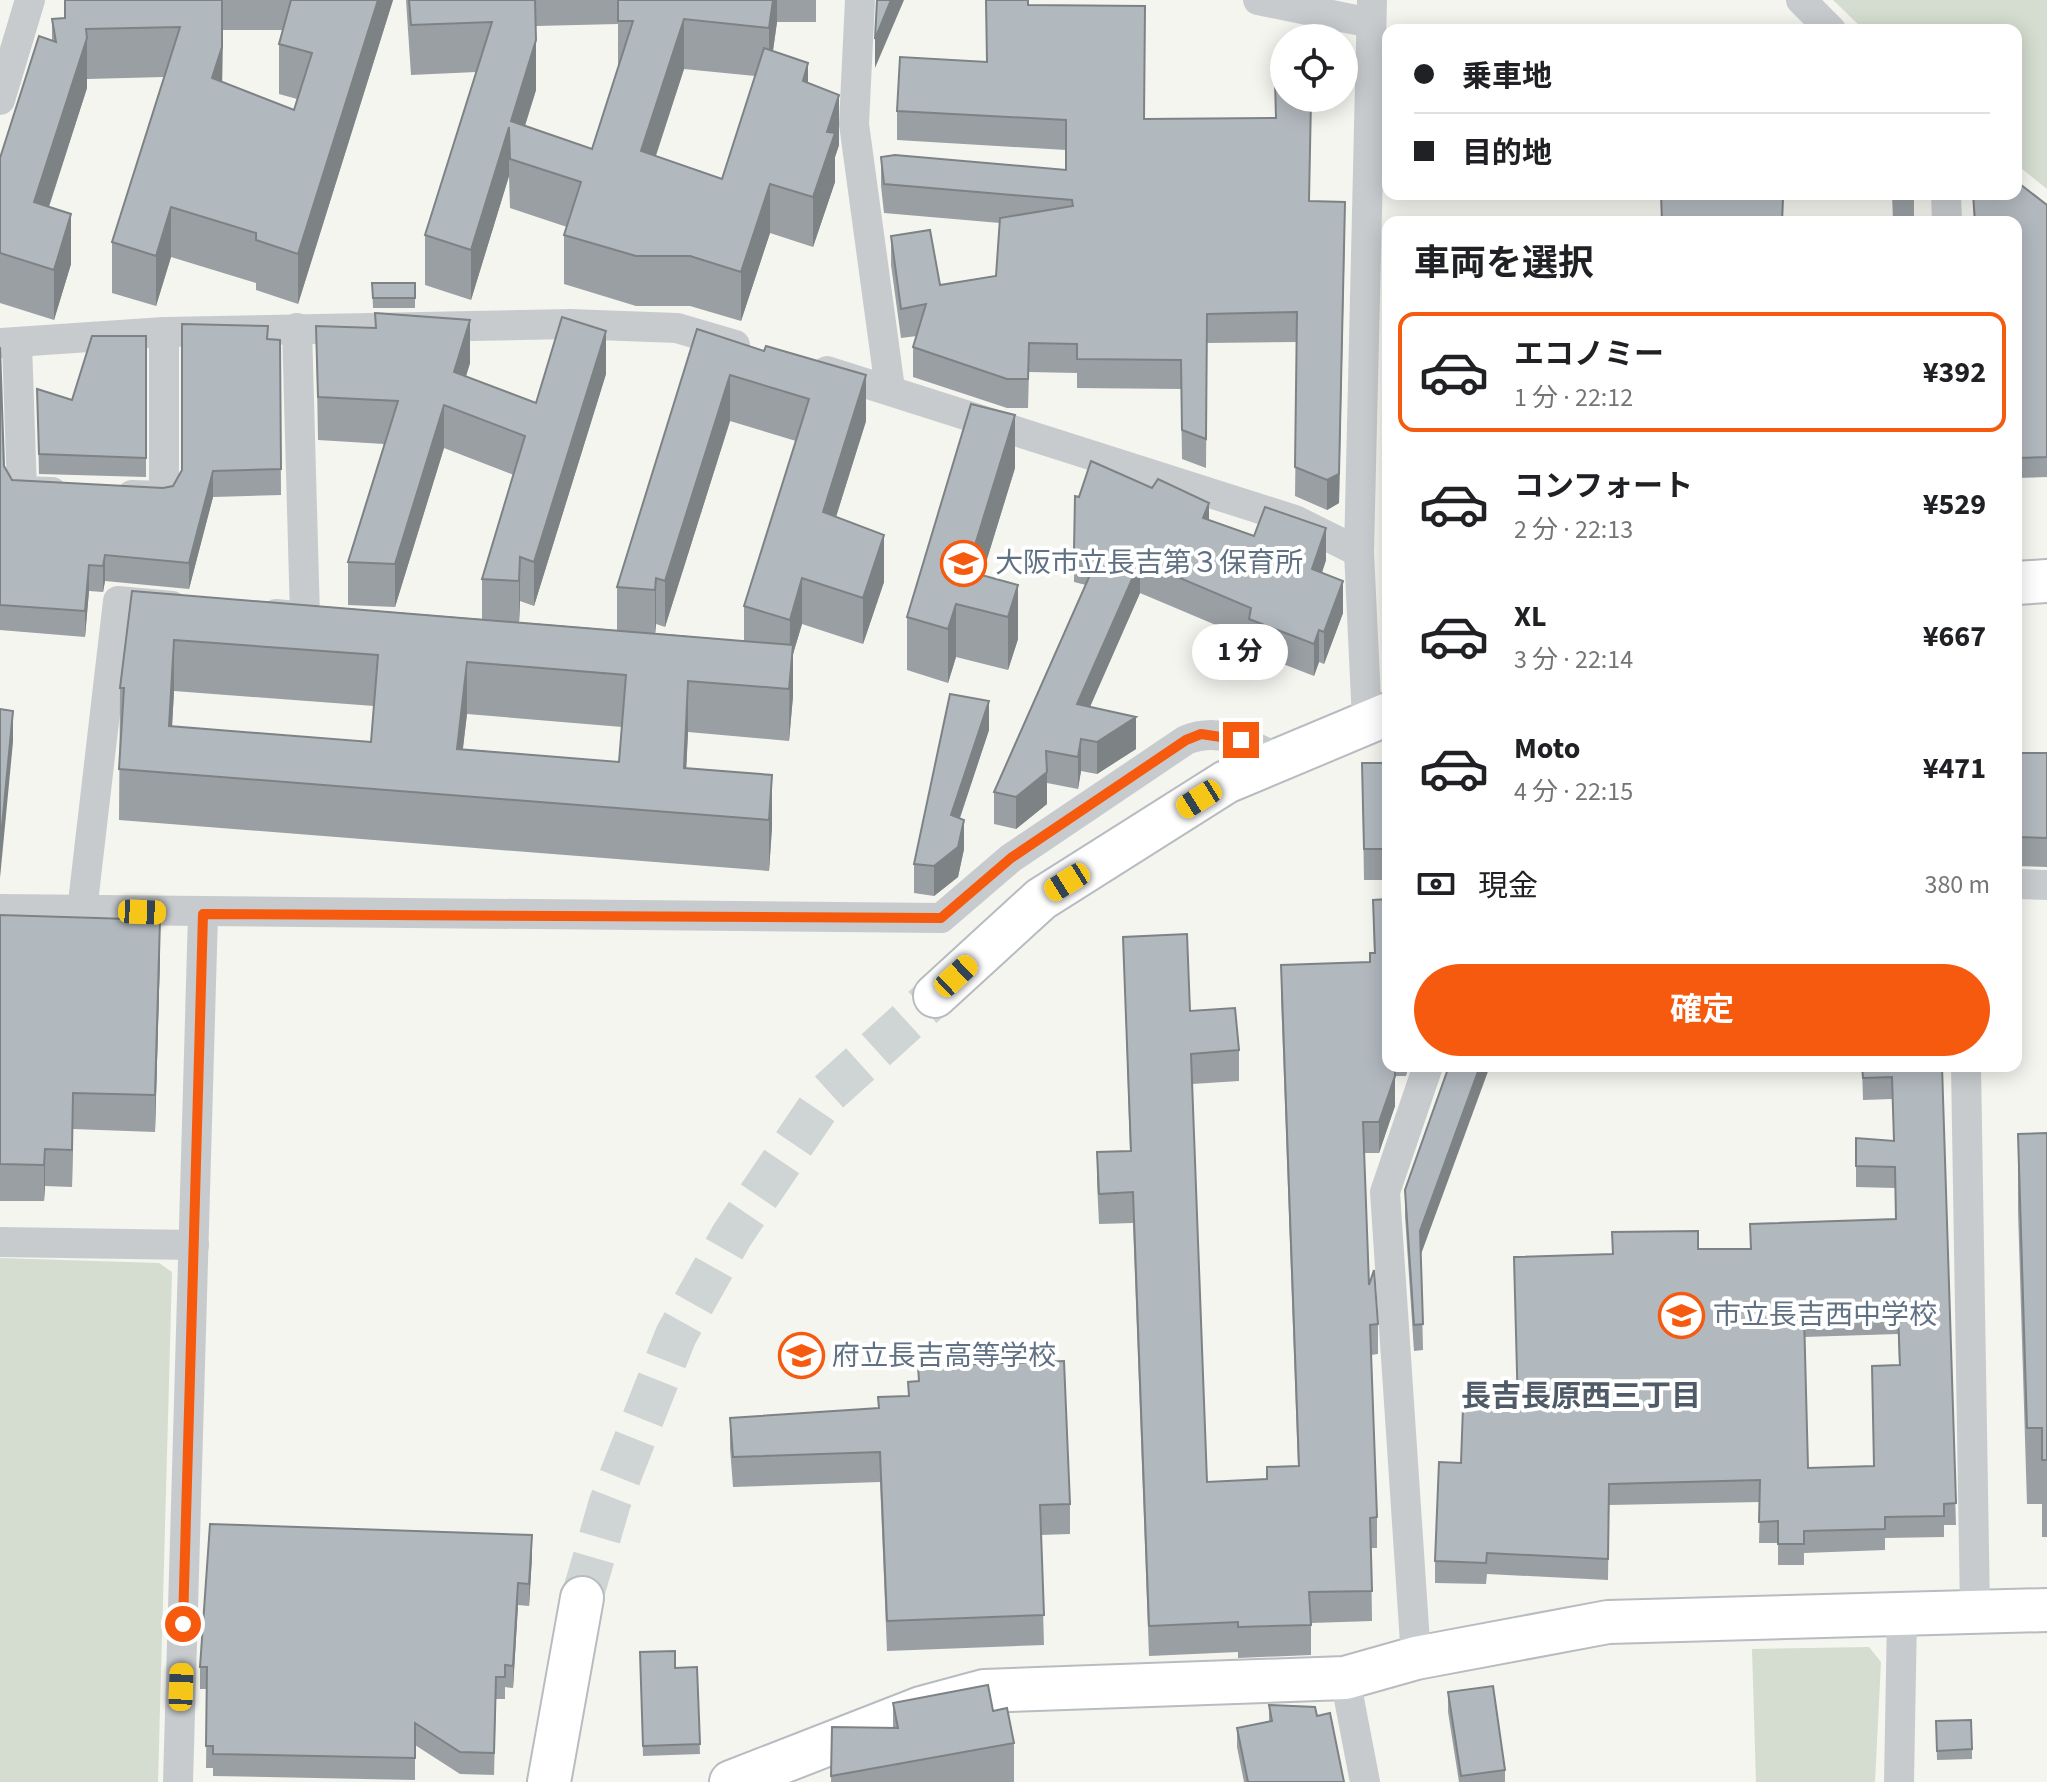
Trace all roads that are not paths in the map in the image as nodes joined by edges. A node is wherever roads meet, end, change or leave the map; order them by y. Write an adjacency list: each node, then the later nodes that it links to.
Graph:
1 (30, 0): 7 (street)
2 (860, 0): 14 (street)
3 (1258, 0): 5 (street)
4 (1801, 0): 6 (street)
5 (1372, 12): 8 (street)
6 (1825, 24)
7 (0, 100)
8 (1376, 312): 15 (street)
9 (297, 328): 10 (street); 12 (street); 19 (street)
10 (164, 332): 11 (street); 11 (street)
11 (8, 343)
12 (768, 354)
13 (799, 363): 14 (street)
14 (890, 389): 15 (street)
15 (1359, 552): 20 (street)
16 (2047, 581): 17 (street)
17 (2022, 583)
18 (196, 608): 25 (street)
19 (243, 612)
20 (1377, 718): 21 (street)
21 (1279, 759): 26 (street); 27 (street)
22 (2022, 884): 23 (street)
23 (2047, 885)
24 (0, 909): 25 (street)
25 (82, 911): 26 (street)
26 (203, 914): 31 (street)
27 (935, 996)
28 (1426, 1072): 36 (street)
29 (1966, 1072): 34 (street)
30 (0, 1242): 31 (street)
31 (194, 1245): 38 (street)
32 (582, 1598): 39 (street)
33 (2047, 1610): 34 (street)
34 (1975, 1611): 35 (street)
35 (1902, 1615): 36 (street); 42 (street)
36 (1416, 1658): 37 (street)
37 (1345, 1678): 40 (street); 41 (street)
38 (178, 1782)
39 (549, 1782)
40 (731, 1782)
41 (1365, 1782)
42 (1899, 1782)

